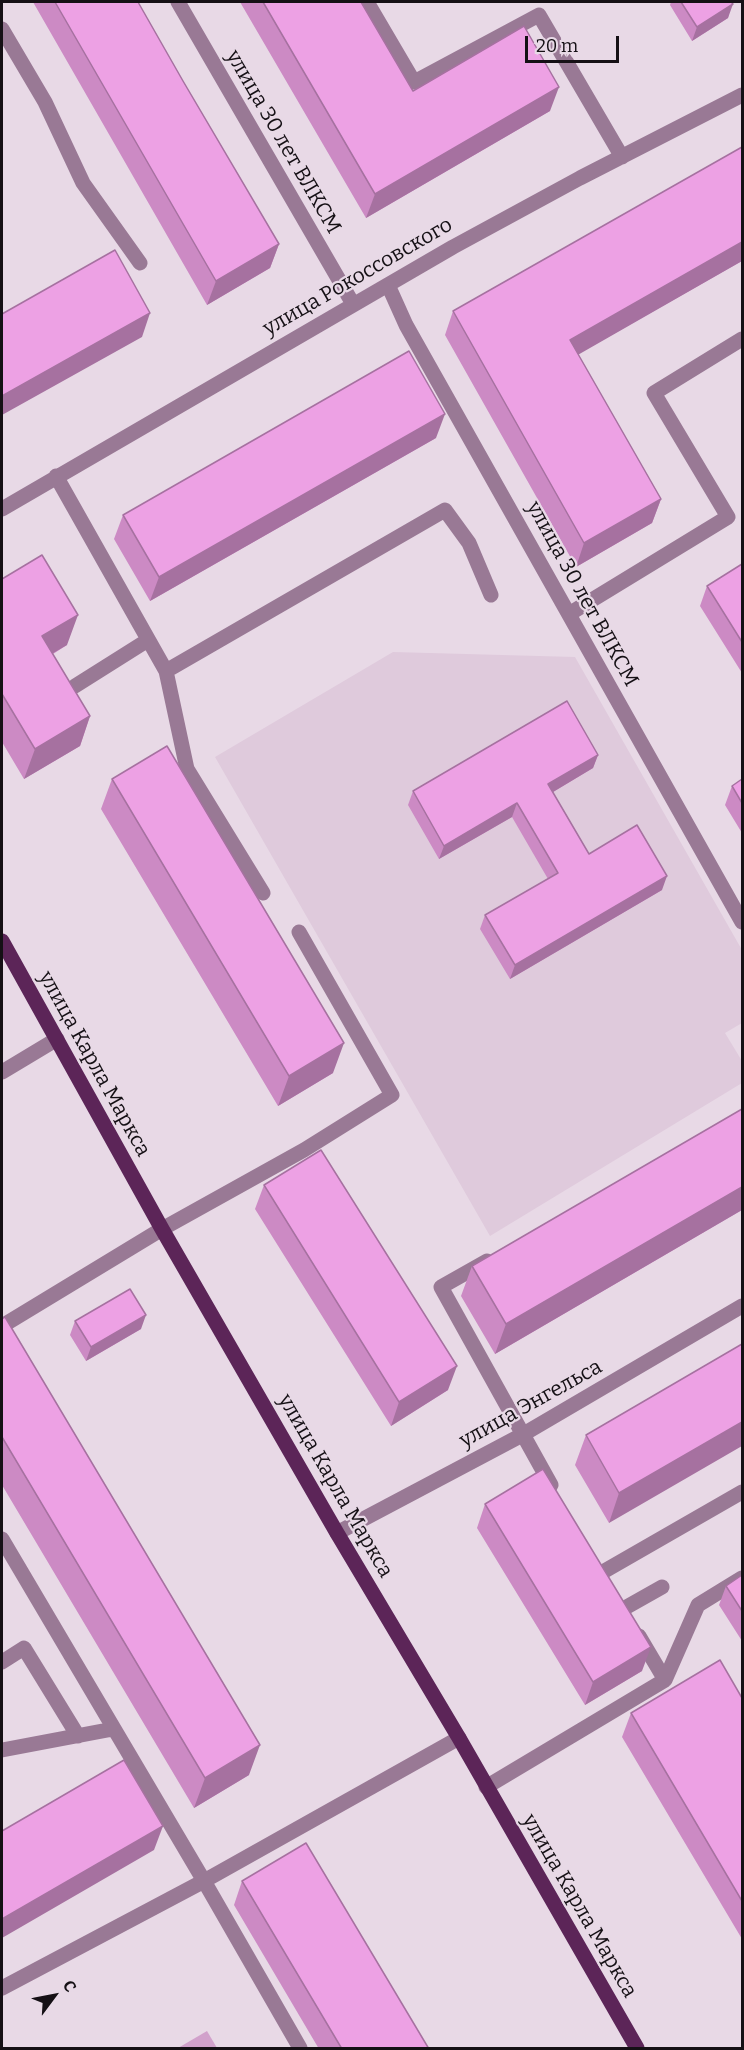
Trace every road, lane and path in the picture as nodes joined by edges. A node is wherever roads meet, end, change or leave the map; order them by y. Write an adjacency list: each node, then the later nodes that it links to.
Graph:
1 (178, 2): 8 (street, улица 30 лет ВЛКСМ)
2 (367, 2): 5 (street)
3 (2, 29): 6 (street)
4 (742, 95): 5 (street, улица Рокоссовского)
5 (622, 157): 7 (street, улица Рокоссовского)
6 (140, 263)
7 (388, 285): 8 (street, улица Рокоссовского); 15 (street, улица 30 лет ВЛКСМ)
8 (352, 304): 10 (street, улица Рокоссовского)
9 (742, 339): 13 (street)
10 (56, 476): 11 (street, улица Рокоссовского); 16 (street)
11 (2, 508)
12 (742, 510): 13 (street)
13 (728, 518): 15 (street)
14 (492, 595): 17 (street)
15 (569, 614): 20 (street, улица 30 лет ВЛКСМ)
16 (148, 640): 17 (street); 18 (street)
17 (166, 671): 19 (street)
18 (75, 686)
19 (263, 893)
20 (742, 922)
21 (299, 932): 25 (street)
22 (2, 941): 23 (main road, улица Карла Маркса)
23 (57, 1039): 24 (street); 25 (main road, улица Карла Маркса)
24 (2, 1072)
25 (162, 1229): 28 (street); 32 (main road, улица Карла Маркса)
26 (502, 1253): 29 (street)
27 (742, 1306): 29 (street, улица Энгельса)
28 (2, 1326)
29 (522, 1435): 31 (street); 32 (street, улица Энгельса)
30 (742, 1492): 34 (street)
31 (556, 1494)
32 (337, 1533): 41 (main road, улица Карла Маркса)
33 (2, 1539): 39 (street)
34 (601, 1572)
35 (742, 1578): 38 (street)
36 (662, 1587): 38 (street)
37 (2, 1662): 40 (street)
38 (666, 1680): 43 (street)
39 (113, 1729): 40 (street); 44 (street)
40 (78, 1736): 42 (street)
41 (459, 1738): 43 (main road, улица Карла Маркса); 44 (street)
42 (2, 1750)
43 (486, 1787): 47 (main road, улица Карла Маркса)
44 (204, 1881): 45 (street); 46 (street)
45 (2, 1988)
46 (300, 2049)
47 (638, 2049)

